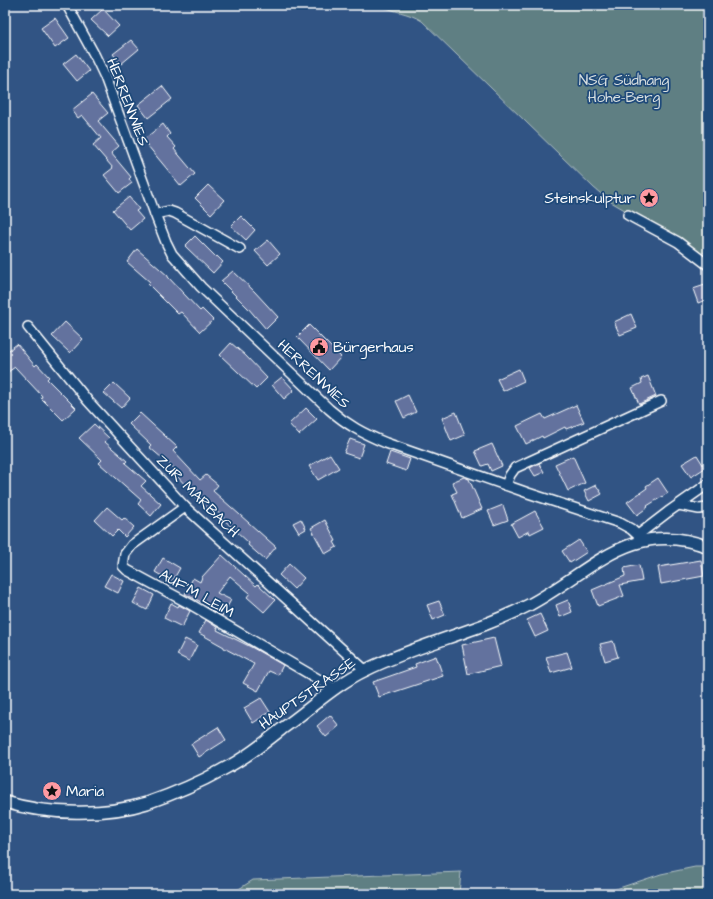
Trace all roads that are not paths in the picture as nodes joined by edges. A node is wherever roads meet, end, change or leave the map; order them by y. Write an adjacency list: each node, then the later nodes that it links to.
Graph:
1 (67, 5): 2 (street, HERRENWIES)
2 (155, 214): 4 (street); 9 (street, HERRENWIES)
3 (628, 215): 5 (street)
4 (240, 249)
5 (708, 265)
6 (28, 327): 11 (street, ZUR MARBACH)
7 (661, 401): 9 (street)
8 (708, 484): 10 (street)
9 (506, 485): 13 (street, HERRENWIES)
10 (679, 505): 12 (street); 13 (street)
11 (185, 507): 15 (street, ZUR MARBACH); 16 (street, AUF'M LEIM)
12 (708, 508)
13 (641, 538): 14 (street, HAUPTSTRASSE); 15 (street, HAUPTSTRASSE)
14 (708, 547)
15 (365, 670): 16 (street, HAUPTSTRASSE)
16 (335, 689): 17 (street, HAUPTSTRASSE)
17 (5, 802)

